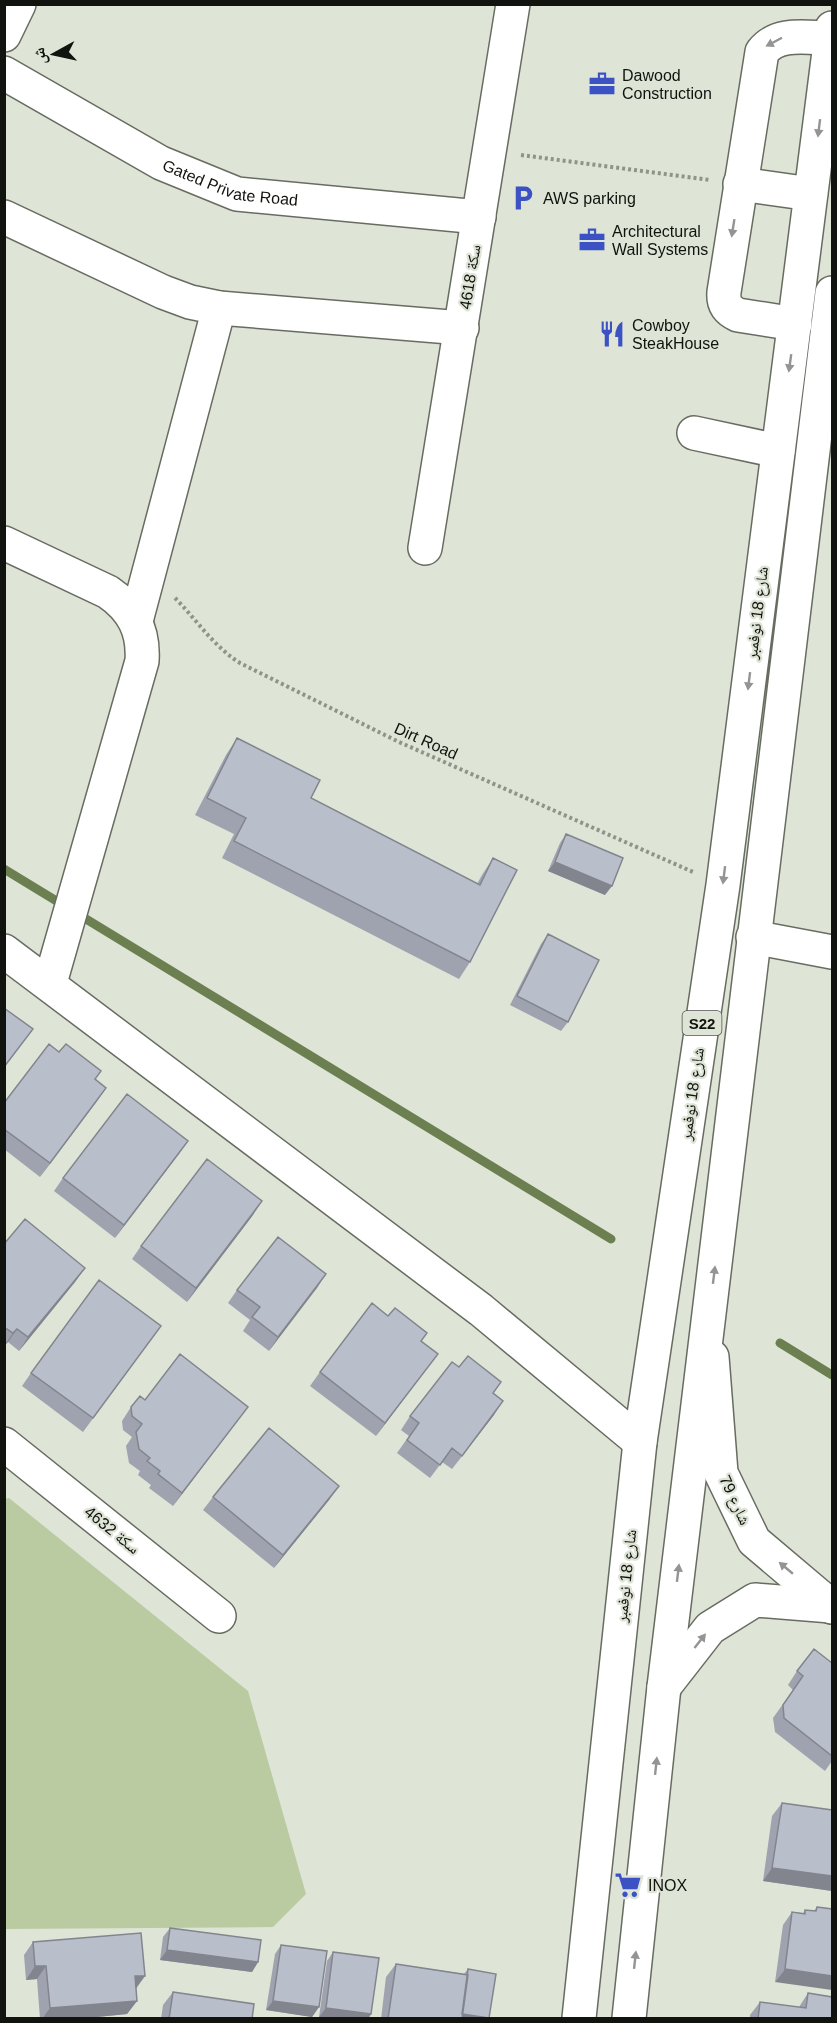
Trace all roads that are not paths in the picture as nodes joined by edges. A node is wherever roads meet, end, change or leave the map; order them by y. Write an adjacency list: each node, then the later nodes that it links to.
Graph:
1 (19, 4): 4 (street)
2 (513, 4): 9 (street, سكة 4618)
3 (832, 33): 6 (street, one-way to 6); 7 (street, شارع 18 نوفمبر / S22, one-way to 7)
4 (4, 35)
5 (4, 73): 9 (street, Gated Private Road)
6 (740, 184): 7 (street); 12 (street, one-way to 12)
7 (811, 194): 12 (street, شارع 18 نوفمبر / S22)
8 (4, 217): 11 (street)
9 (479, 217): 13 (street, سكة 4618)
10 (832, 293): 19 (street, S22)
11 (219, 308): 13 (street); 18 (street)
12 (795, 324): 15 (street, شارع 18 نوفمبر / S22, one-way to 15)
13 (462, 328): 17 (street, سكة 4618)
14 (694, 433): 15 (street)
15 (778, 450): 24 (street, شارع 18 نوفمبر / S22, one-way to 24)
16 (4, 543): 18 (street)
17 (425, 548)
18 (136, 621): 22 (street)
19 (753, 936): 21 (street); 23 (street, S22, one-way to 19)
20 (4, 951): 22 (street)
21 (832, 952)
22 (50, 983): 24 (street)
23 (709, 1322): 26 (street, 79 شارع, one-way to 23); 28 (street, S22, one-way to 23)
24 (640, 1442): 29 (street, شارع 18 نوفمبر / S22)
25 (4, 1444): 27 (street, سكة 4632)
26 (832, 1607): 28 (street, 79 شارع, one-way to 26)
27 (219, 1616)
28 (664, 1687): 30 (street, S22, one-way to 28)
29 (579, 2019)
30 (628, 2019)

